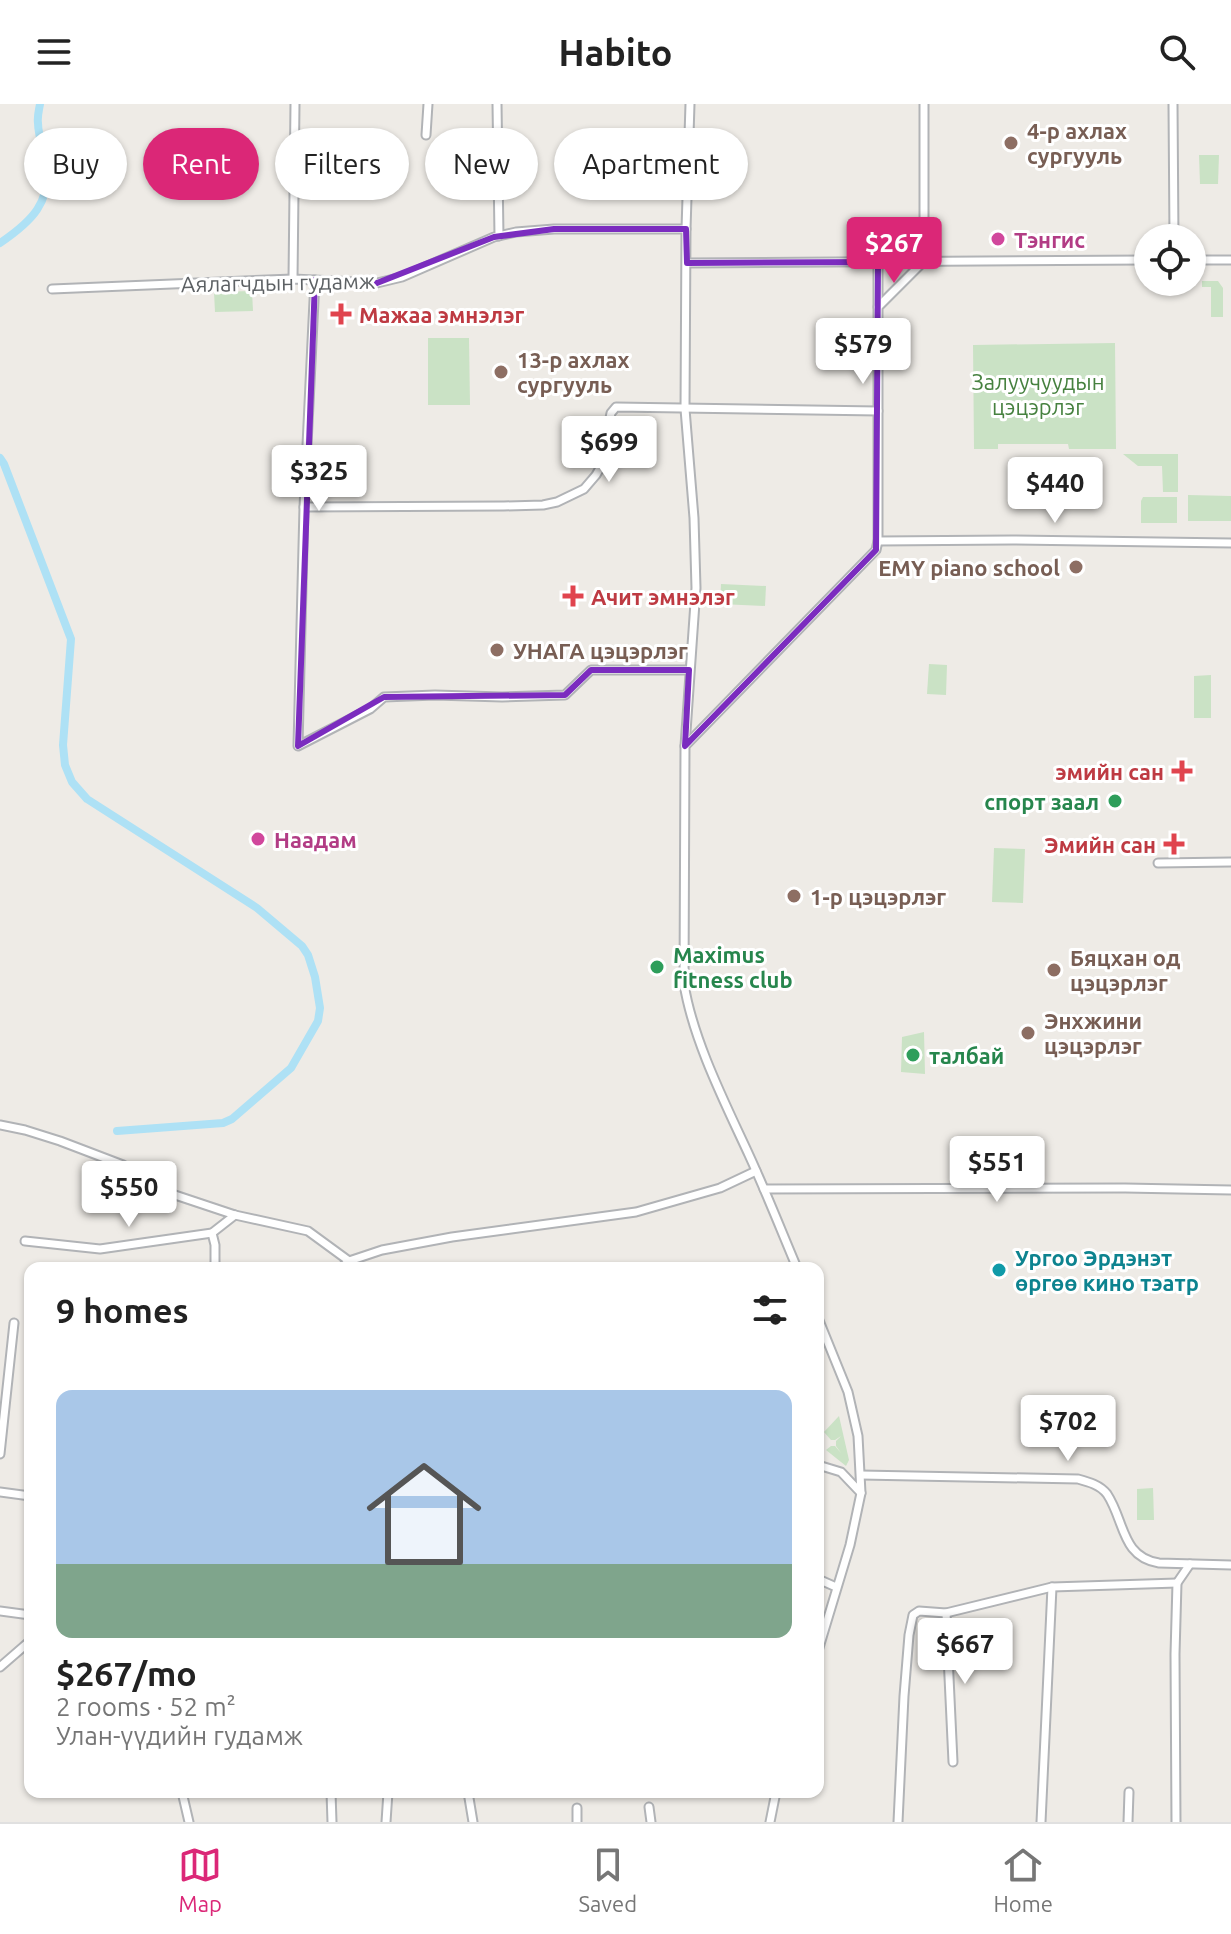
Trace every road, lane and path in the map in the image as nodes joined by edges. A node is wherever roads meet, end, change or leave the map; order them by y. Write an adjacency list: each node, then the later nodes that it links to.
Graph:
1 (295, 104): 17 (street)
2 (428, 104): 7 (street)
3 (497, 104): 10 (street)
4 (690, 104): 9 (street)
5 (924, 104): 14 (street)
6 (1173, 104): 8 (street)
7 (426, 128)
8 (1174, 224)
9 (686, 229): 10 (street, Аялагчдын гудамж); 16 (street)
10 (499, 236): 18 (street, Аялагчдын гудамж)
11 (1134, 260): 14 (street)
12 (1206, 260): 13 (street)
13 (1231, 260)
14 (924, 261): 15 (street); 20 (street)
15 (878, 262): 16 (street); 20 (street)
16 (687, 263): 21 (street)
17 (293, 279): 18 (street, Аялагчдын гудамж); 19 (street, Аялагчдын гудамж)
18 (315, 280): 23 (street)
19 (52, 289)
20 (878, 307): 22 (street)
21 (685, 409): 22 (street); 23 (street); 26 (street)
22 (878, 411): 24 (street)
23 (304, 507): 26 (street)
24 (878, 541): 25 (street); 27 (street)
25 (1231, 543)
26 (689, 670): 27 (street)
27 (685, 746): 31 (street)
28 (1231, 862): 29 (street)
29 (1158, 863)
30 (0, 1125): 34 (street)
31 (756, 1171): 32 (street); 37 (street)
32 (764, 1189): 33 (street); 39 (street)
33 (1231, 1190)
34 (235, 1215): 35 (street); 37 (street)
35 (212, 1233): 36 (street); 38 (street)
36 (25, 1241)
37 (349, 1261)
38 (215, 1262)
39 (794, 1262)
40 (14, 1323): 42 (street)
41 (824, 1333): 44 (street)
42 (0, 1454)
43 (824, 1467): 46 (street)
44 (861, 1475): 46 (street); 48 (street)
45 (0, 1492): 47 (street)
46 (861, 1493): 52 (street)
47 (24, 1495)
48 (1190, 1564): 49 (street); 51 (street)
49 (1231, 1565)
50 (824, 1582): 52 (street)
51 (1177, 1583): 53 (street); 79 (street)
52 (836, 1587): 57 (street)
53 (1052, 1587): 55 (street); 77 (street)
54 (0, 1611): 56 (street)
55 (946, 1613): 60 (street); 76 (street)
56 (24, 1614)
57 (824, 1630)
58 (24, 1646): 59 (street)
59 (0, 1667)
60 (953, 1762)
61 (1129, 1792): 78 (street)
62 (183, 1798): 69 (street)
63 (331, 1798): 70 (street)
64 (388, 1798): 71 (street)
65 (469, 1798): 72 (street)
66 (775, 1798): 75 (street)
67 (649, 1807): 74 (street)
68 (577, 1808): 73 (street)
69 (189, 1822)
70 (332, 1822)
71 (386, 1822)
72 (473, 1822)
73 (577, 1822)
74 (651, 1822)
75 (770, 1822)
76 (898, 1822)
77 (1041, 1822)
78 (1128, 1822)
79 (1176, 1822)

